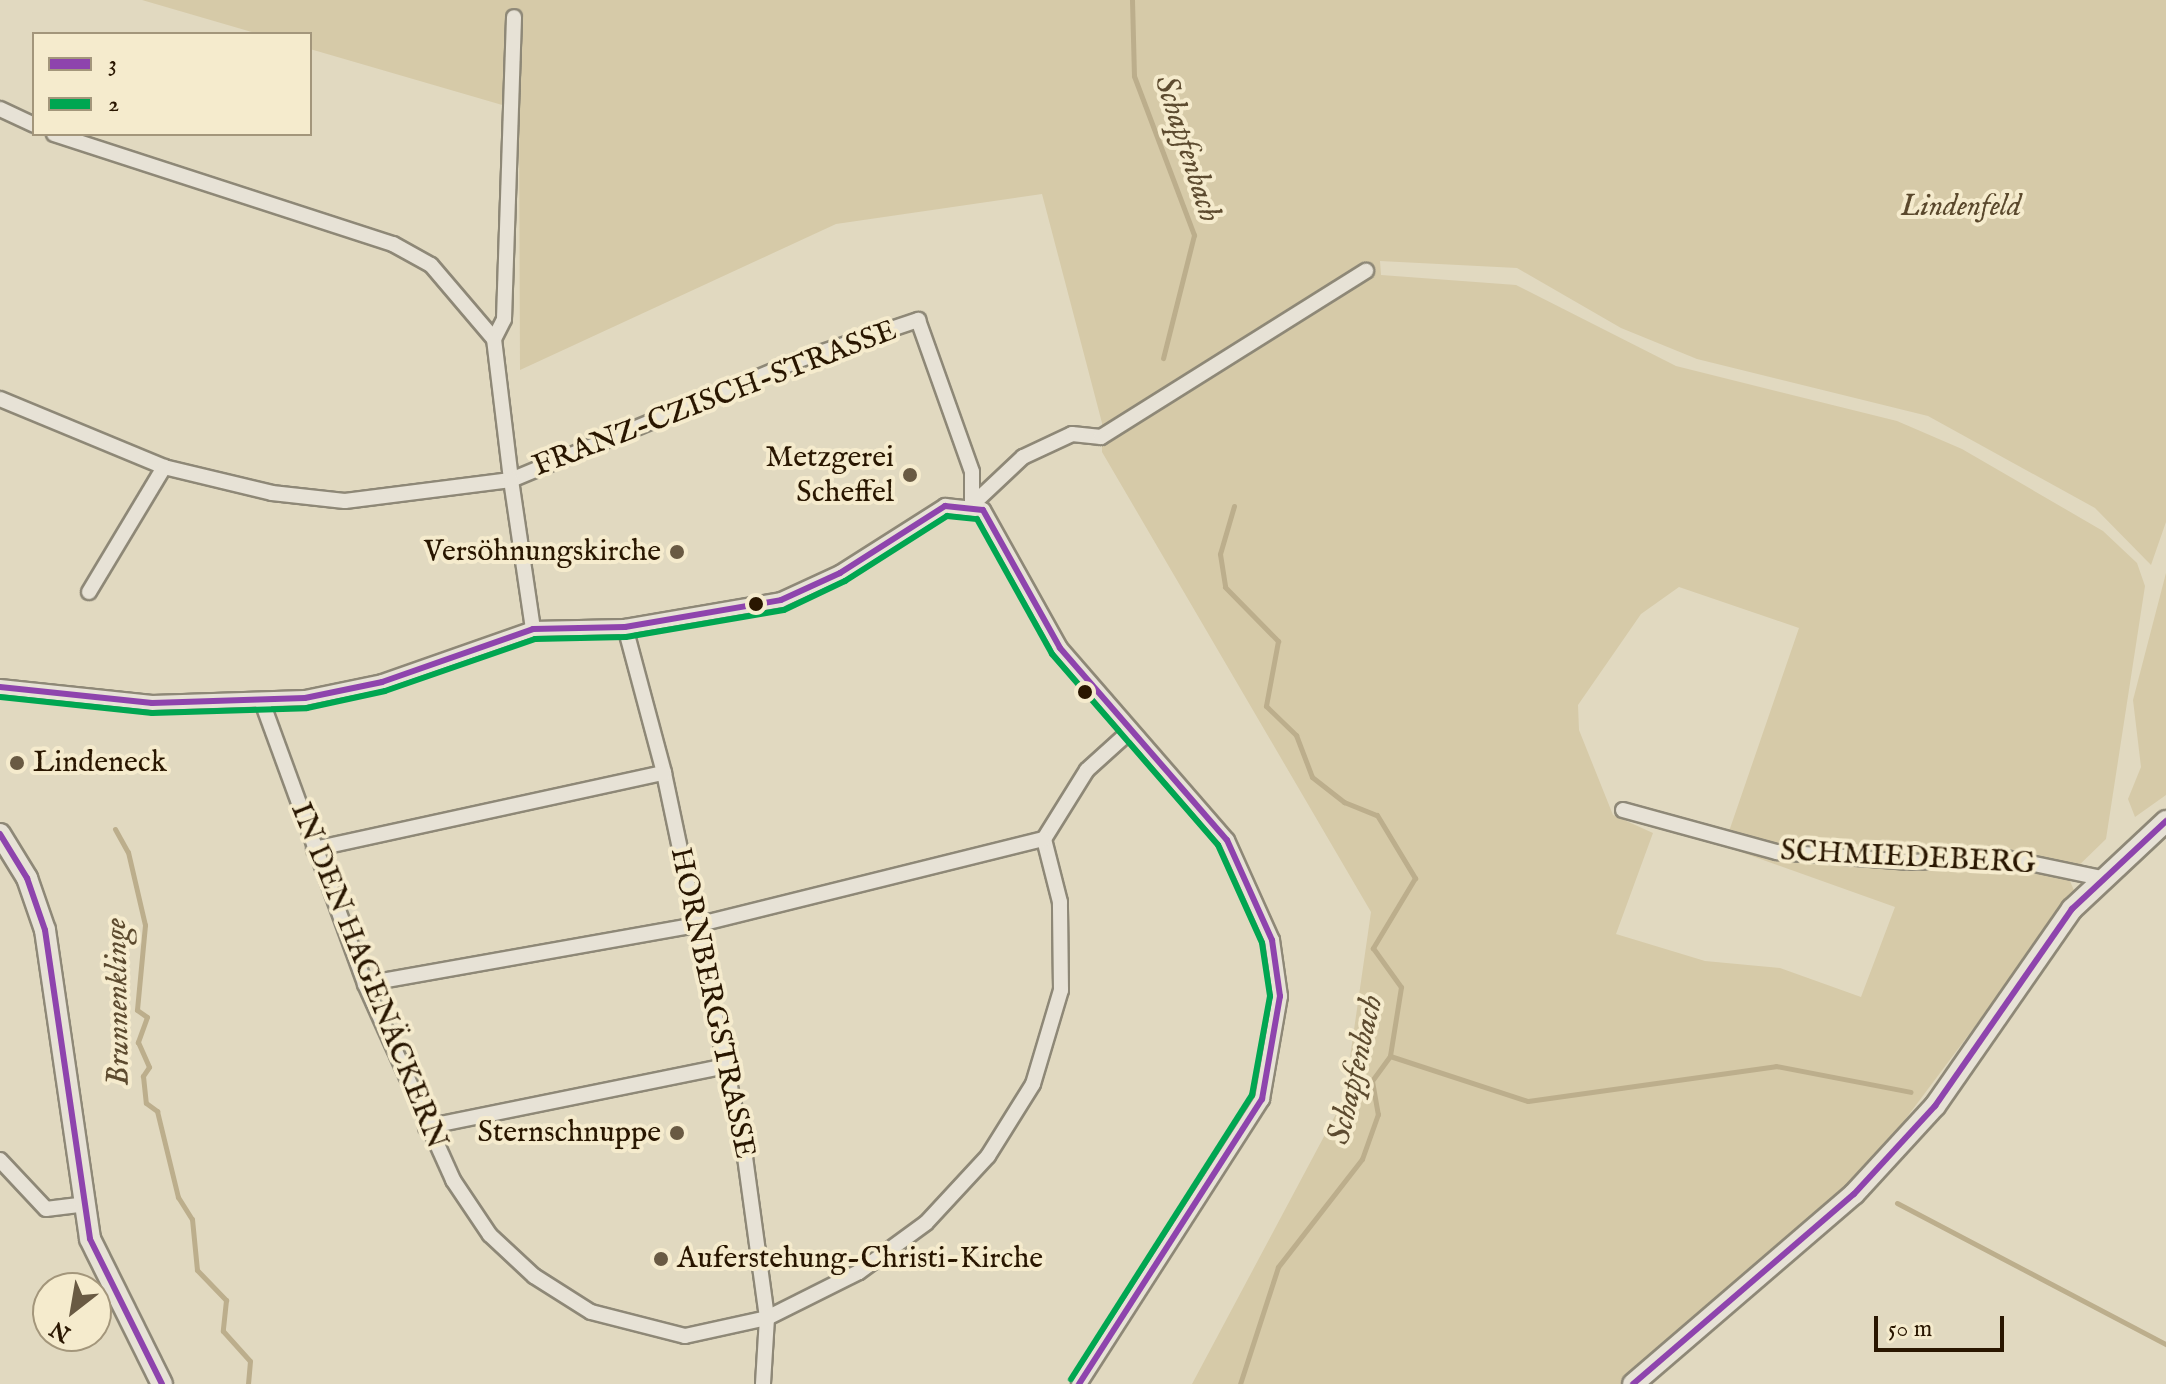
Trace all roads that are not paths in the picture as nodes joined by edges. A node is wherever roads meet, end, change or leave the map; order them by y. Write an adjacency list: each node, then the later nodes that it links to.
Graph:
1 (514, 17): 6 (street)
2 (0, 109): 3 (street)
3 (32, 124)
4 (60, 136): 6 (street)
5 (1366, 271): 10 (street)
6 (494, 339): 9 (street)
7 (0, 399): 8 (street)
8 (164, 467): 9 (street); 11 (street)
9 (511, 480): 10 (street, FRANZ-CZISCH-STRASSE); 13 (street)
10 (972, 505): 12 (street); 16 (street)
11 (89, 592)
12 (625, 627): 13 (street); 17 (street, HORNBERGSTRASSE)
13 (533, 629): 15 (street)
14 (0, 687): 15 (street)
15 (262, 702): 22 (street, IN DEN HAGENÄCKERN)
16 (1129, 732): 21 (street); 33 (street)
17 (664, 773): 22 (street); 24 (street, HORNBERGSTRASSE)
18 (1623, 810): 23 (street, SCHMIEDEBERG)
19 (2166, 821): 23 (street)
20 (0, 834): 29 (street)
21 (1044, 839): 24 (street); 30 (street, IN DEN HAGENÄCKERN)
22 (314, 849): 25 (street, IN DEN HAGENÄCKERN)
23 (2101, 878): 34 (street)
24 (696, 925): 25 (street); 26 (street, HORNBERGSTRASSE)
25 (365, 984): 27 (street, IN DEN HAGENÄCKERN)
26 (725, 1066): 27 (street); 30 (street, HORNBERGSTRASSE)
27 (426, 1127): 30 (street, IN DEN HAGENÄCKERN)
28 (0, 1160): 29 (street)
29 (85, 1204): 31 (street)
30 (767, 1318): 32 (street, HORNBERGSTRASSE)
31 (162, 1384)
32 (763, 1384)
33 (1079, 1384)
34 (1633, 1384)

